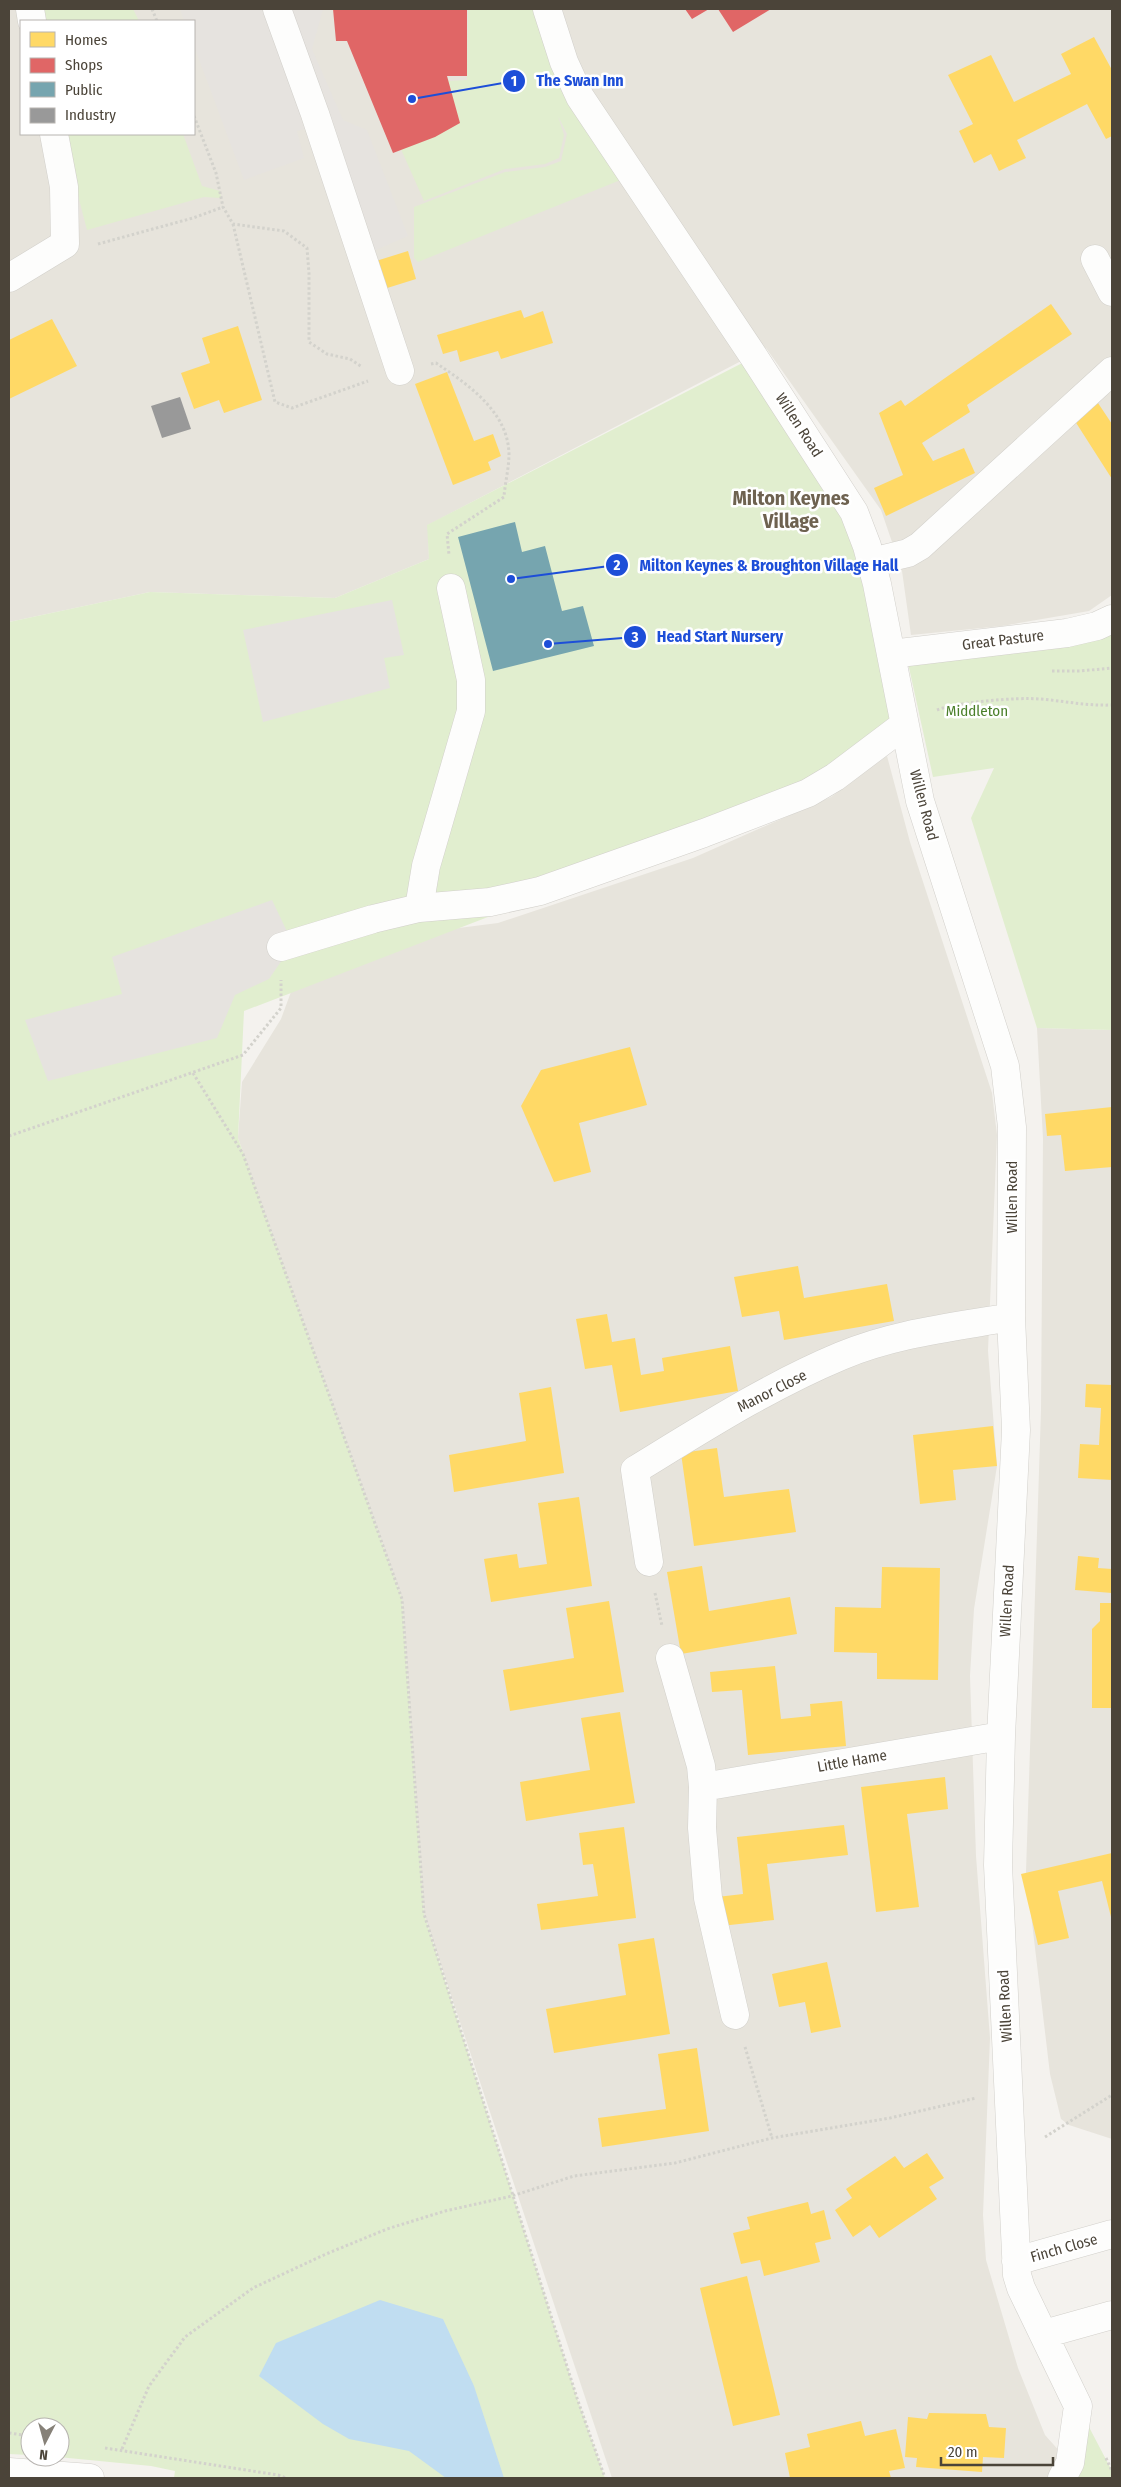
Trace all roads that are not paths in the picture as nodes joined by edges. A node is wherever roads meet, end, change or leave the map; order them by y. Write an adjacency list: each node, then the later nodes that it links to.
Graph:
1 (277, 9): 7 (street)
2 (547, 9): 9 (street, Willen Road)
3 (54, 135): 5 (street)
4 (1095, 259): 6 (street)
5 (9, 278)
6 (1112, 292)
7 (400, 371)
8 (1112, 371): 9 (street)
9 (871, 562): 12 (street, Willen Road)
10 (451, 588): 14 (street)
11 (1112, 619): 12 (street, Great Pasture)
12 (891, 654): 13 (street, Willen Road)
13 (904, 724): 14 (street); 16 (street, Willen Road)
14 (419, 908): 15 (street)
15 (281, 947)
16 (1011, 1317): 17 (street, Manor Close); 19 (street, Willen Road)
17 (649, 1562)
18 (670, 1658): 20 (street)
19 (1001, 1736): 20 (street, Little Hame); 23 (street, Willen Road)
20 (703, 1787): 21 (street)
21 (735, 2015)
22 (1112, 2234): 23 (street, Finch Close)
23 (1016, 2261): 25 (street, Willen Road)
24 (1112, 2315): 25 (street)
25 (1044, 2334): 28 (street, Willen Road)
26 (9, 2472): 27 (street)
27 (90, 2478)
28 (1062, 2478)

